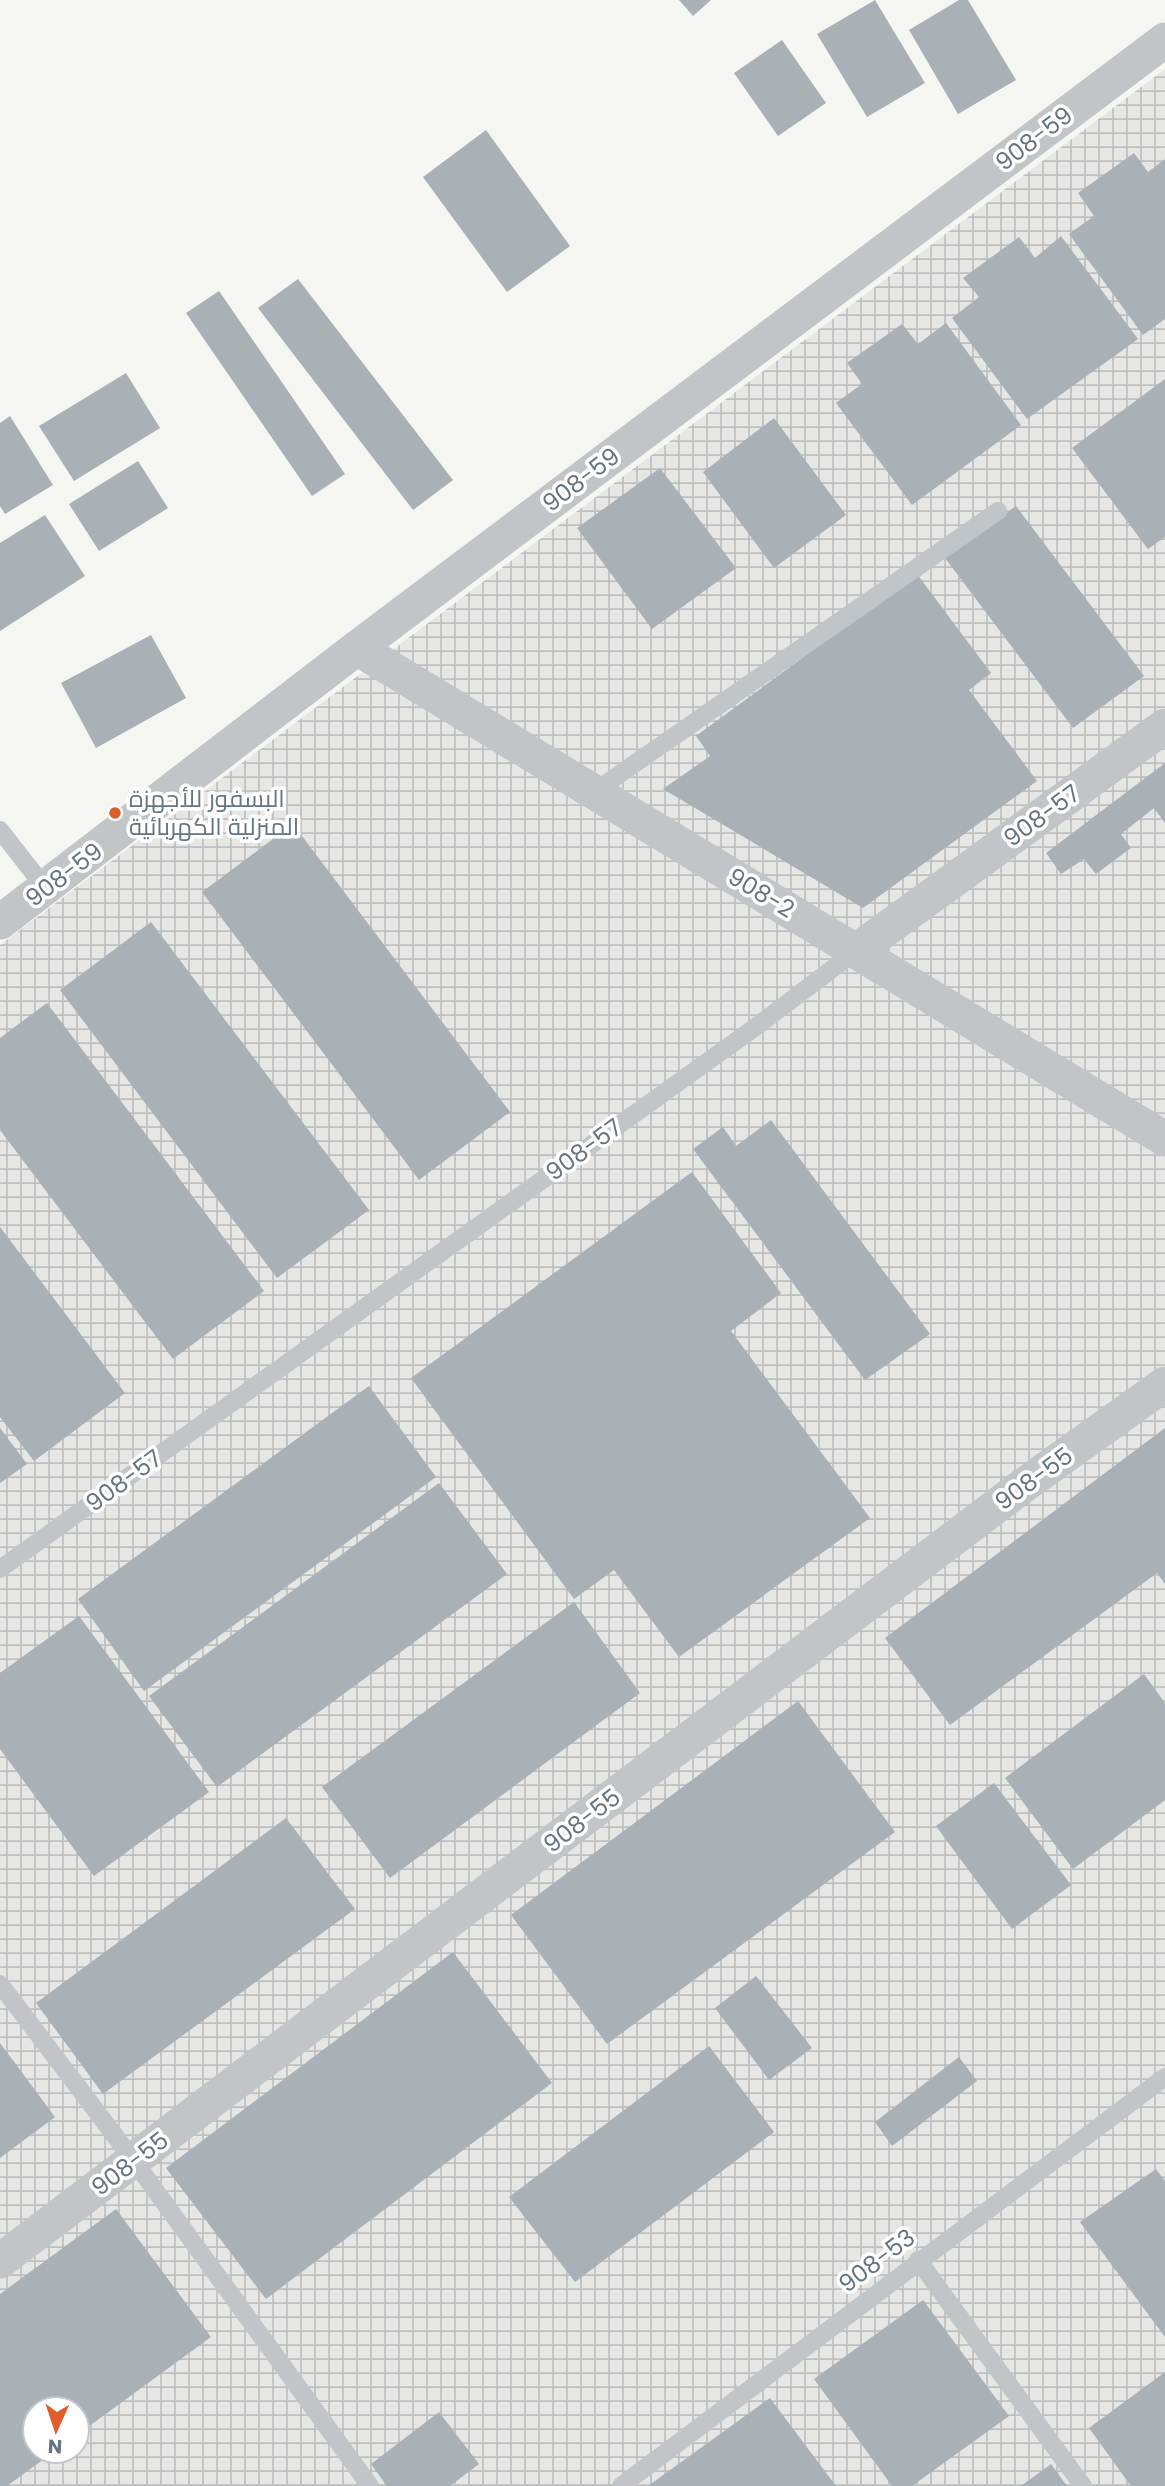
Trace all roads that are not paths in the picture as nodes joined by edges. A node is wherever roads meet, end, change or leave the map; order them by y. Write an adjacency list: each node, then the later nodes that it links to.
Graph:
1 (1165, 40): 3 (street, 908-59)
2 (998, 511): 5 (lane)
3 (357, 648): 5 (street, 908-2); 7 (street, 908-59)
4 (1165, 726): 9 (street, 908-57)
5 (594, 792): 9 (street, 908-2)
6 (0, 830): 7 (lane)
7 (46, 889): 8 (street, 908-59)
8 (0, 922)
9 (856, 951): 10 (street, 908-2); 12 (lane, 908-57)
10 (1165, 1139)
11 (1162, 1391): 15 (street, 908-55)
12 (0, 1569)
13 (0, 1984): 15 (lane)
14 (1165, 2077): 17 (lane, 908-53)
15 (134, 2161): 16 (street, 908-55); 18 (lane)
16 (0, 2260)
17 (918, 2260): 19 (lane, 908-53); 20 (lane)
18 (370, 2486)
19 (621, 2486)
20 (1083, 2486)

